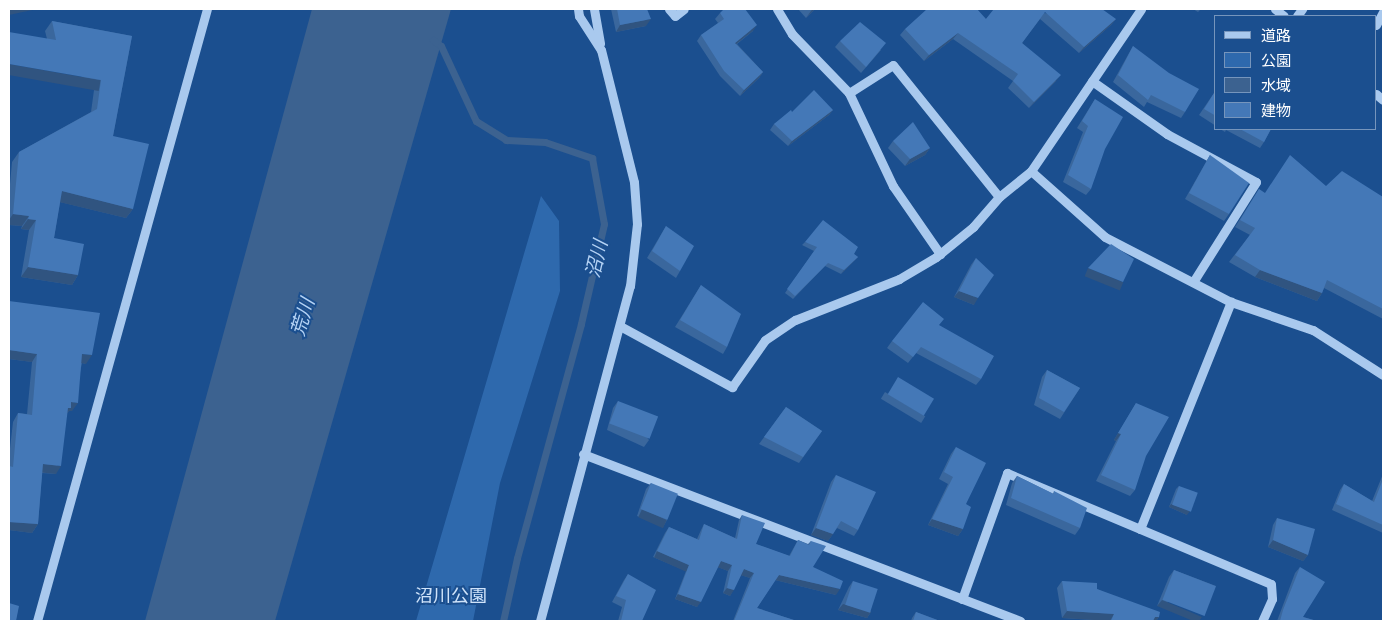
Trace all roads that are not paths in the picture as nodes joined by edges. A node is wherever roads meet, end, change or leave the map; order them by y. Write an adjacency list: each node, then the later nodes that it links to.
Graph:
1 (207, 9): 23 (street)
2 (578, 9): 10 (street)
3 (594, 9): 10 (street)
4 (669, 9): 5 (street)
5 (684, 9)
6 (777, 9): 12 (street)
7 (1141, 9): 11 (street)
8 (1383, 12): 9 (street)
9 (1377, 23)
10 (601, 50): 18 (street)
11 (1092, 81): 13 (street); 16 (street)
12 (849, 93): 14 (street); 15 (street)
13 (1031, 171): 14 (street); 16 (street)
14 (999, 197): 15 (street)
15 (940, 254): 18 (street)
16 (1193, 282): 17 (street)
17 (1230, 302): 19 (street); 21 (street)
18 (620, 326): 20 (street)
19 (1383, 375)
20 (583, 454): 22 (street); 24 (street)
21 (1140, 529): 22 (street); 26 (street)
22 (962, 599): 25 (street)
23 (37, 621)
24 (540, 621)
25 (1020, 621)
26 (1262, 621)

